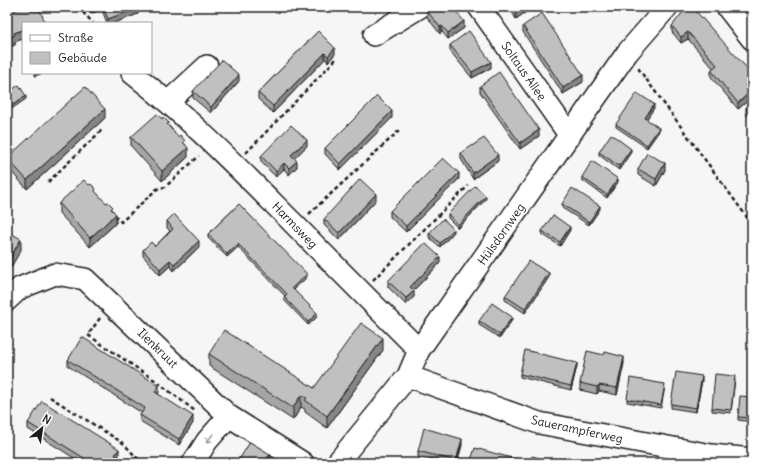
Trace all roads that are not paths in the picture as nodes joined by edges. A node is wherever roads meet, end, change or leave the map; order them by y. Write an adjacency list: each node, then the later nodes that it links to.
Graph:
1 (420, 7): 5 (street)
2 (479, 7): 10 (street, Soltaus Allee)
3 (667, 7): 10 (street, Hülsdornweg)
4 (727, 7): 6 (street)
5 (374, 36)
6 (752, 39)
7 (207, 66): 9 (street)
8 (133, 74): 9 (street, Harmsweg)
9 (168, 102): 12 (street, Harmsweg)
10 (570, 136): 12 (street, Hülsdornweg)
11 (7, 300): 14 (street, Ilenkruut)
12 (420, 350): 13 (street, Hülsdornweg)
13 (408, 376): 15 (street, Sauerampferweg); 18 (street, Hülsdornweg)
14 (223, 423): 16 (street, one-way to 16); 17 (street, Ilenkruut)
15 (752, 459)
16 (193, 463)
17 (303, 463)
18 (337, 463)

